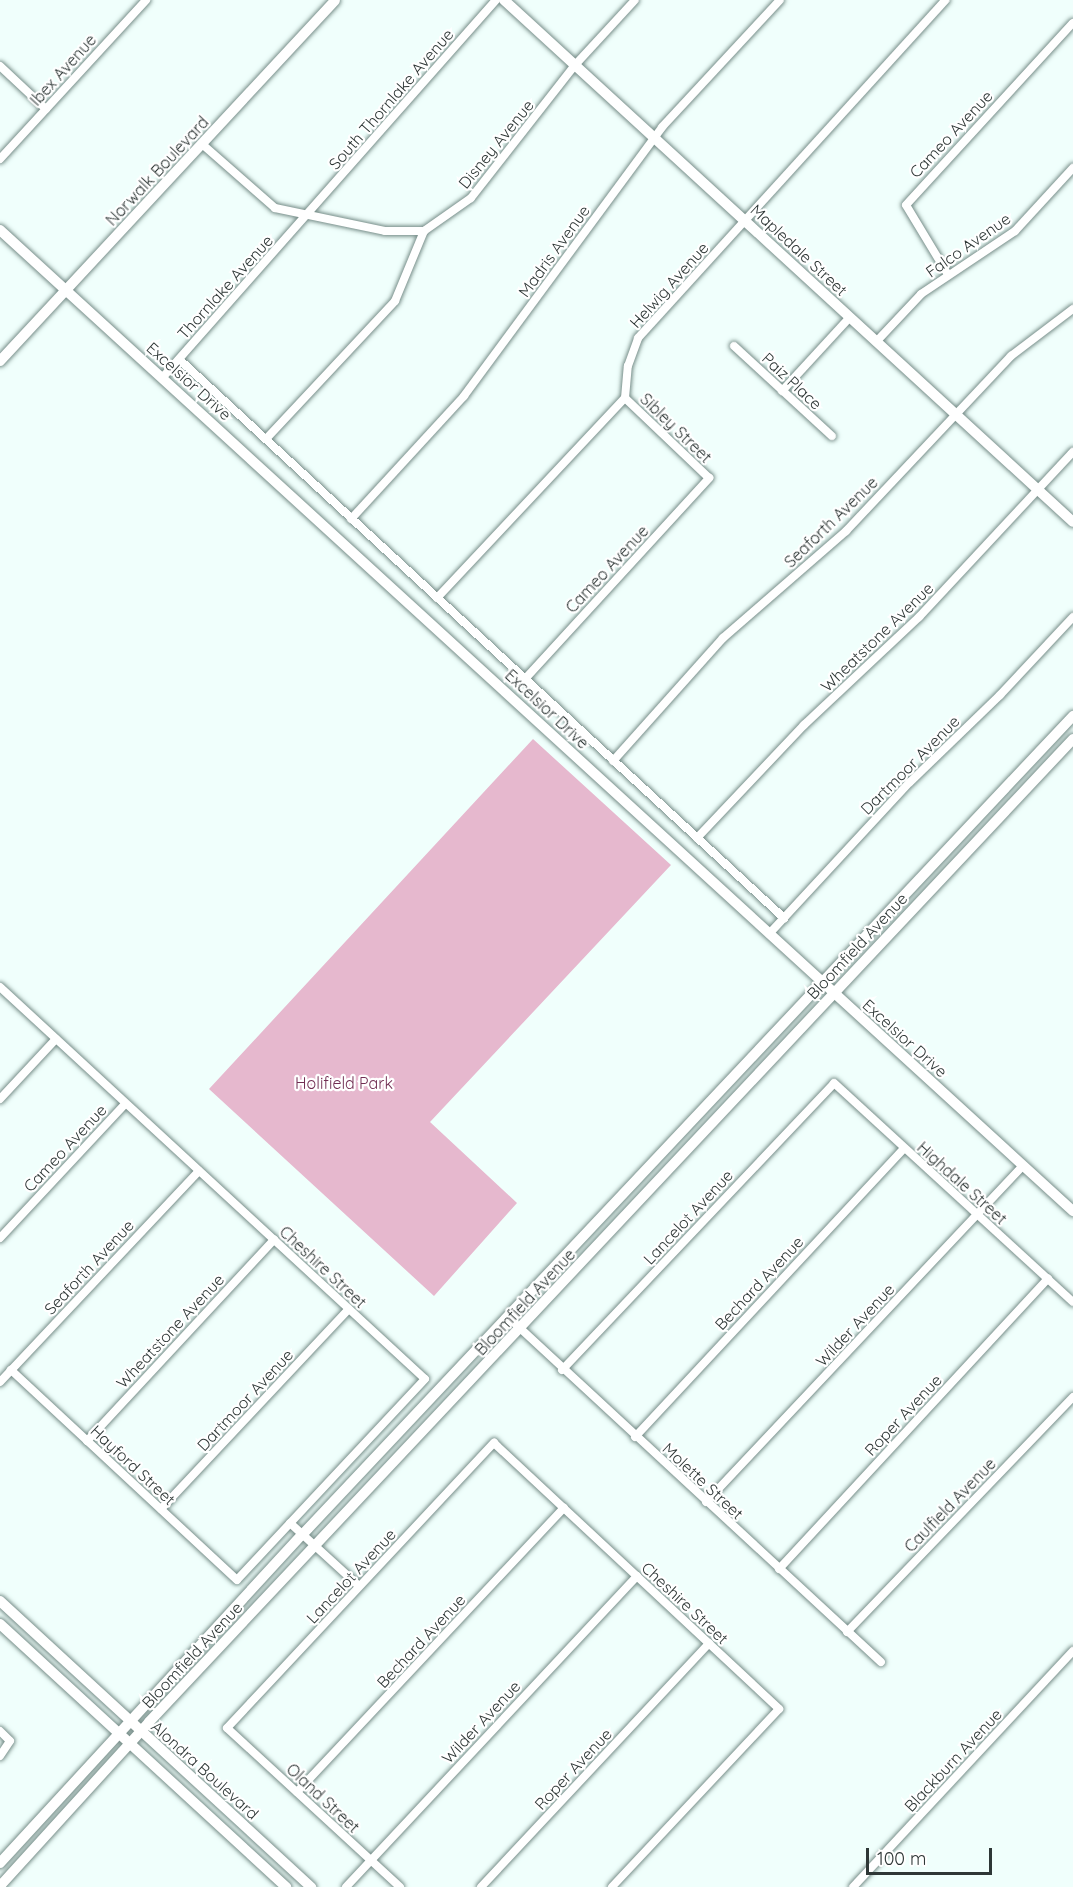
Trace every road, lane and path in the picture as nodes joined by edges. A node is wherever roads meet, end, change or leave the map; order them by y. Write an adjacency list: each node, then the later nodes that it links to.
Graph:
1 (146, 0): 11 (street, Ibex Avenue)
2 (335, 0): 13 (main road, Norwalk Boulevard)
3 (496, 0): 16 (street, South Thornlake Avenue)
4 (504, 0): 9 (main road, Mapledale Street)
5 (635, 0): 9 (street, Disney Avenue)
6 (780, 0): 12 (street, Madris Avenue)
7 (946, 0): 17 (street, Helwig Avenue)
8 (1073, 23): 20 (street, Cameo Avenue)
9 (575, 65): 12 (main road, Mapledale Street); 19 (street, Disney Avenue)
10 (0, 66): 11 (street)
11 (46, 109): 14 (street, Ibex Avenue)
12 (654, 138): 17 (main road, Mapledale Street); 37 (street, Madris Avenue)
13 (202, 144): 16 (street); 21 (main road, Norwalk Boulevard)
14 (0, 159)
15 (1073, 168): 20 (street, Falco Avenue)
16 (306, 215): 19 (street); 26 (street, Thornlake Avenue)
17 (745, 221): 23 (main road, Mapledale Street); 30 (street, Helwig Avenue)
18 (0, 230): 21 (main road, Excelsior Drive)
19 (424, 231): 33 (street)
20 (947, 273): 24 (street, Falco Avenue)
21 (66, 290): 27 (main road, Norwalk Boulevard); 28 (main road, Excelsior Drive)
22 (1073, 309): 31 (street, Seaforth Avenue)
23 (850, 317): 24 (main road, Mapledale Street); 29 (street)
24 (876, 342): 31 (main road, Mapledale Street)
25 (734, 346): 29 (street, Paiz Place)
26 (179, 359): 28 (street, Thornlake Avenue); 33 (street, Excelsior Drive)
27 (0, 362)
28 (163, 377): 47 (main road, Excelsior Drive)
29 (782, 391): 32 (street, Paiz Place)
30 (625, 398): 35 (street, Sibley Street); 39 (street)
31 (955, 413): 36 (main road, Mapledale Street); 44 (street, Seaforth Avenue)
32 (832, 436)
33 (266, 439): 37 (street, Excelsior Drive)
34 (1073, 452): 36 (street, Wheatstone Avenue)
35 (709, 478): 41 (street, Cameo Avenue)
36 (1038, 490): 38 (main road, Mapledale Street); 45 (street, Wheatstone Avenue)
37 (351, 519): 39 (street, Excelsior Drive)
38 (1073, 522)
39 (437, 598): 41 (street, Excelsior Drive)
40 (1073, 617): 46 (street, Dartmoor Avenue)
41 (525, 679): 44 (street, Excelsior Drive)
42 (1073, 716): 48 (main road, Bloomfield Avenue)
43 (1073, 739): 50 (main road, Bloomfield Avenue)
44 (613, 761): 45 (street, Excelsior Drive)
45 (697, 838): 46 (street, Excelsior Drive)
46 (784, 918): 47 (street, Dartmoor Avenue)
47 (769, 934): 48 (main road, Excelsior Drive)
48 (822, 983): 50 (main road, Excelsior Drive); 65 (main road, Bloomfield Avenue)
49 (0, 987): 51 (street, Cheshire Street)
50 (833, 993): 56 (main road, Excelsior Drive); 66 (main road, Bloomfield Avenue)
51 (56, 1040): 53 (street); 54 (street, Cheshire Street)
52 (834, 1083): 55 (street, Highdale Street); 68 (street, Lancelot Avenue)
53 (0, 1099)
54 (125, 1104): 57 (street, Cheshire Street); 60 (street, Cameo Avenue)
55 (904, 1149): 59 (street, Highdale Street); 71 (street, Bechard Avenue)
56 (1023, 1166): 58 (main road, Excelsior Drive); 59 (street, Wilder Avenue)
57 (199, 1171): 61 (street, Cheshire Street); 67 (street, Seaforth Avenue)
58 (1073, 1211)
59 (978, 1214): 62 (street, Highdale Street); 74 (street, Wilder Avenue)
60 (0, 1238)
61 (274, 1240): 64 (street, Cheshire Street); 72 (street, Wheatstone Avenue)
62 (1048, 1279): 63 (street, Highdale Street); 80 (street, Roper Avenue)
63 (1073, 1302)
64 (349, 1309): 76 (street, Dartmoor Avenue); 77 (street, Cheshire Street)
65 (508, 1317): 66 (street, Molette Street); 78 (main road, Bloomfield Avenue)
66 (521, 1329): 68 (street, Molette Street); 79 (main road, Bloomfield Avenue)
67 (11, 1370): 69 (street, Seaforth Avenue); 72 (street, Hayford Street)
68 (562, 1370): 71 (street, Molette Street)
69 (0, 1382)
70 (1073, 1397): 87 (street, Caulfield Avenue)
71 (635, 1437): 74 (street, Molette Street)
72 (87, 1441): 76 (street, Hayford Street)
73 (494, 1443): 75 (street, Cheshire Street); 83 (street, Lancelot Avenue)
74 (706, 1502): 80 (street, Molette Street)
75 (564, 1508): 81 (street, Cheshire Street); 101 (street, Bechard Avenue)
76 (161, 1509): 82 (street, Hayford Street)
77 (290, 1523): 78 (street); 82 (street, Cheshire Street)
78 (302, 1535): 79 (street); 89 (main road, Bloomfield Avenue)
79 (315, 1547): 83 (street); 91 (main road, Bloomfield Avenue)
80 (779, 1569): 87 (street, Molette Street)
81 (637, 1576): 90 (street, Cheshire Street); 102 (street, Wilder Avenue)
82 (237, 1580)
83 (359, 1586): 95 (street, Lancelot Avenue)
84 (0, 1601): 85 (main road, Alondra Boulevard)
85 (21, 1621): 88 (main road); 94 (main road, Alondra Boulevard)
86 (0, 1624): 88 (main road, Alondra Boulevard)
87 (848, 1632): 93 (street, Molette Street)
88 (10, 1633): 98 (main road, Alondra Boulevard)
89 (211, 1633): 91 (main road); 94 (main road, Bloomfield Avenue)
90 (709, 1643): 109 (street, Roper Avenue); 110 (street, Cheshire Street)
91 (223, 1644): 97 (main road, Bloomfield Avenue)
92 (1073, 1651): 111 (street, Blackburn Avenue)
93 (880, 1662)
94 (130, 1720): 97 (main road, Alondra Boulevard); 98 (main road, Bloomfield Avenue)
95 (227, 1728): 101 (street, Oland Street)
96 (0, 1731): 100 (street)
97 (141, 1731): 99 (main road, Bloomfield Avenue); 106 (main road, Alondra Boulevard)
98 (118, 1733): 99 (main road, Alondra Boulevard); 103 (main road, Bloomfield Avenue)
99 (130, 1743): 104 (main road, Bloomfield Avenue); 105 (main road, Alondra Boulevard)
100 (0, 1756)
101 (297, 1792): 102 (street, Oland Street)
102 (370, 1860): 107 (street, Wilder Avenue); 108 (street, Oland Street)
103 (0, 1863)
104 (0, 1886)
105 (286, 1887)
106 (311, 1887)
107 (345, 1887)
108 (400, 1887)
109 (481, 1887)
110 (612, 1887)
111 (853, 1887)

